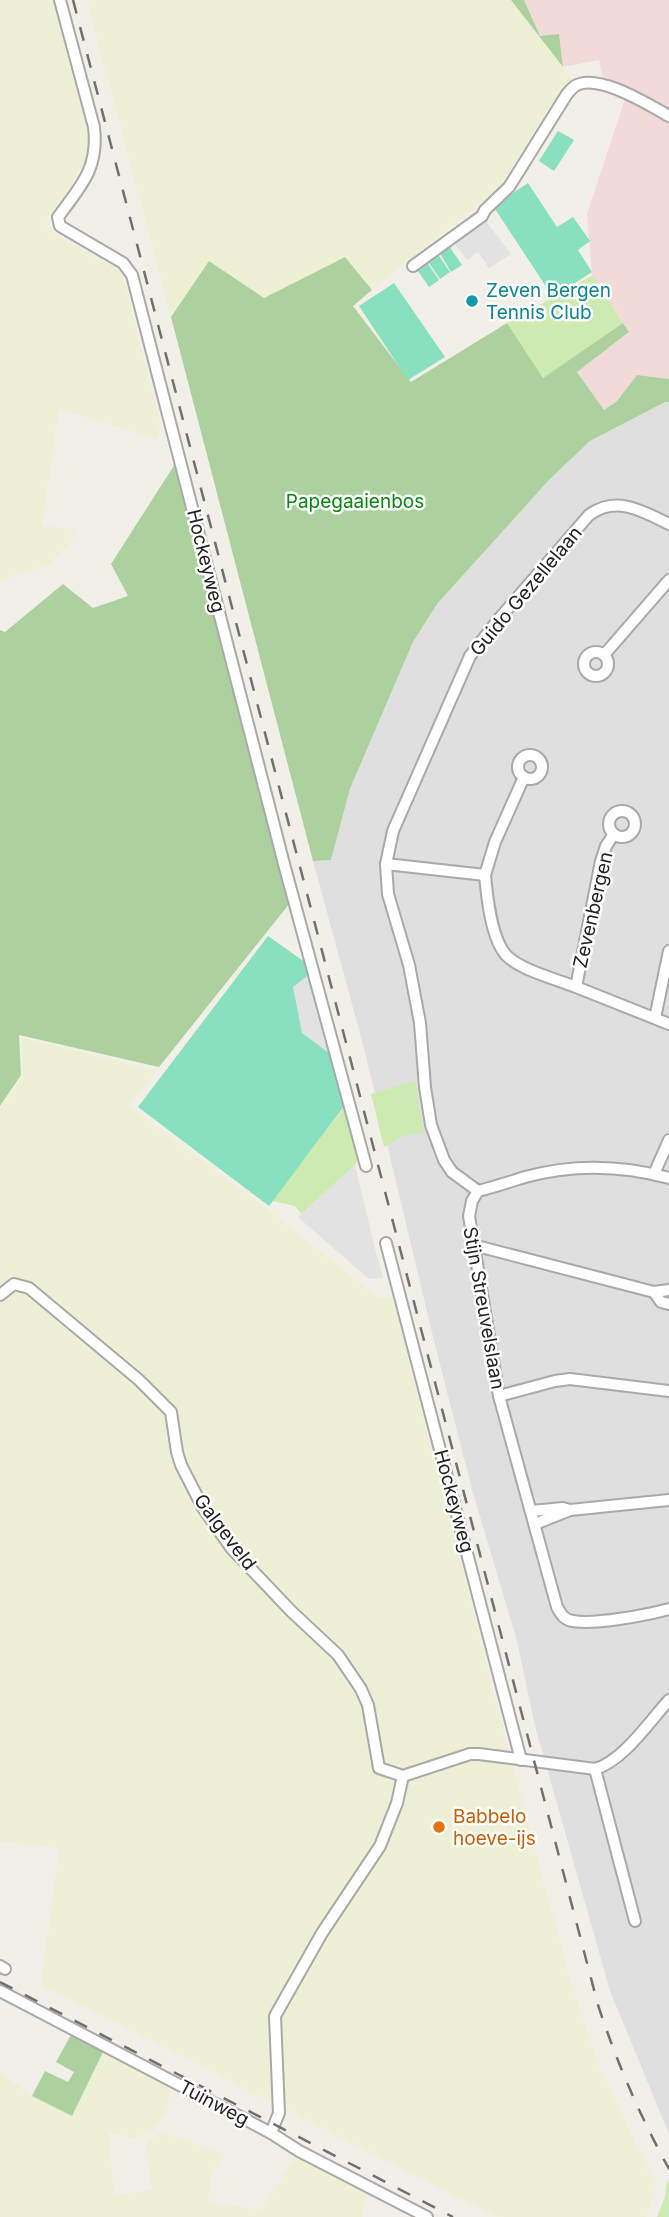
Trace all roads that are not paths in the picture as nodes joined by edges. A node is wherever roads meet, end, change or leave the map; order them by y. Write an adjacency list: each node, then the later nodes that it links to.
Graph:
1 (60, 0): 16 (street, Hockeyweg)
2 (669, 116): 3 (street)
3 (413, 266)
4 (669, 524): 9 (street, Guido Gezellelaan)
5 (669, 580): 6 (street)
6 (604, 655)
7 (524, 777): 10 (street, Zevenbergen)
8 (614, 834): 12 (street, Zevenbergen)
9 (386, 864): 10 (street); 19 (street)
10 (485, 875): 12 (street, Zevenbergen)
11 (669, 951): 13 (street)
12 (576, 987): 13 (street, Zevenbergen)
13 (655, 1018): 14 (street, Zevenbergen)
14 (669, 1024)
15 (669, 1140): 17 (street)
16 (366, 1166)
17 (654, 1174): 18 (street); 19 (street)
18 (669, 1178)
19 (478, 1191): 21 (street, Stijn Streuvelslaan)
20 (386, 1243): 34 (street, Hockeyweg)
21 (473, 1245): 23 (street); 27 (street, Stijn Streuvelslaan)
22 (669, 1290): 23 (street)
23 (654, 1292): 25 (street)
24 (0, 1294): 36 (street, Galgeveld)
25 (669, 1304)
26 (669, 1391): 27 (street)
27 (499, 1396): 30 (street, Stijn Streuvelslaan)
28 (669, 1500): 29 (street)
29 (570, 1510): 30 (street); 31 (street)
30 (531, 1511): 31 (street, Stijn Streuvelslaan)
31 (535, 1524): 32 (street, Stijn Streuvelslaan)
32 (669, 1609)
33 (669, 1700): 35 (street)
34 (521, 1760): 35 (street); 36 (street)
35 (595, 1769): 37 (street)
36 (403, 1776): 39 (street)
37 (635, 1921)
38 (0, 1991): 39 (street, Tuinweg)
39 (271, 2133): 40 (street, Tuinweg)
40 (427, 2217)

